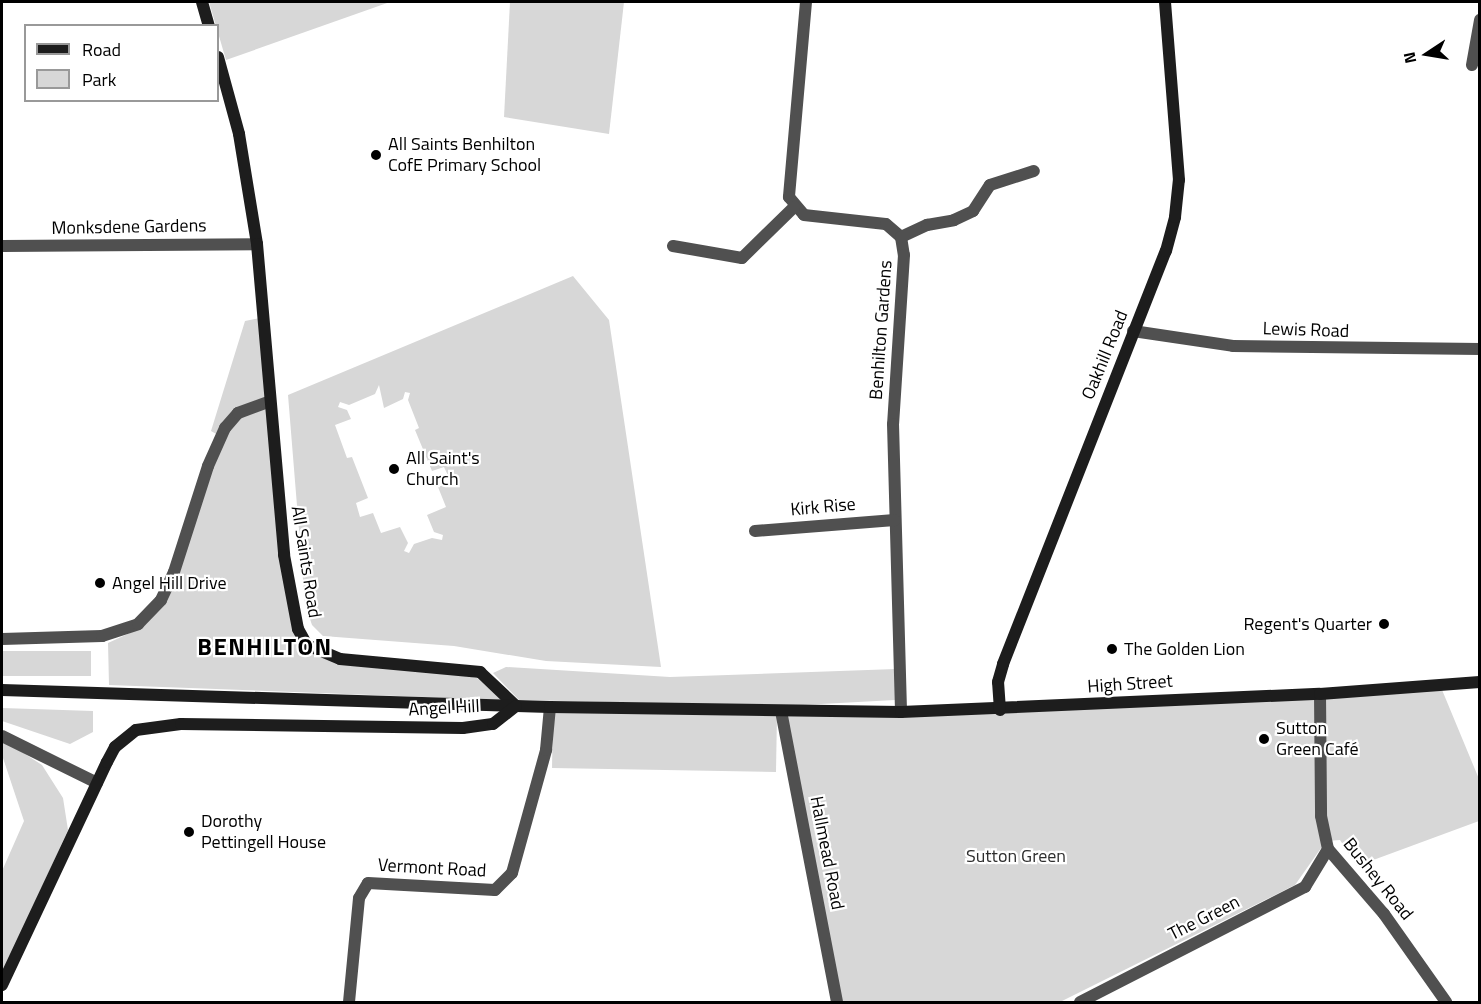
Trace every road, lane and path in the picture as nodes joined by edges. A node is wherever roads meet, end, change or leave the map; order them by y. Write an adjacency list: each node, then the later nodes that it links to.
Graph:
1 (202, 2): 5 (main road)
2 (806, 2): 9 (street)
3 (1165, 2): 14 (main road, Oakhill Road)
4 (1479, 20): 7 (street)
5 (208, 24)
6 (219, 61): 11 (main road, All Saints Road)
7 (1472, 65)
8 (1035, 171): 10 (street)
9 (794, 207): 10 (street, Benhilton Gardens); 13 (street)
10 (901, 237): 17 (street, Benhilton Gardens)
11 (257, 244): 12 (street, Monksdene Gardens); 16 (main road, All Saints Road)
12 (2, 246)
13 (673, 246)
14 (1133, 330): 15 (street, Lewis Road); 25 (main road, Oakhill Road)
15 (1479, 349)
16 (269, 402): 19 (street); 23 (main road, All Saints Road)
17 (895, 519): 18 (street, Kirk Rise); 27 (street, Benhilton Gardens)
18 (755, 531)
19 (2, 639)
20 (1479, 682): 22 (main road, High Street)
21 (2, 690): 23 (main road, Angel Hill)
22 (1320, 694): 25 (main road, High Street); 30 (street, Bushey Road)
23 (516, 706): 24 (main road, High Street); 29 (main road, Angel Hill)
24 (550, 707): 26 (main road, High Street); 32 (street, Vermont Road)
25 (1000, 710): 27 (main road, High Street)
26 (782, 711): 27 (main road, High Street); 33 (street, Hallmead Road)
27 (901, 712)
28 (2, 736): 29 (street)
29 (97, 783): 31 (main road, Angel Hill)
30 (1328, 849): 34 (street, The Green); 35 (street, Bushey Road)
31 (2, 985)
32 (349, 1002)
33 (837, 1002)
34 (1080, 1002)
35 (1446, 1002)

